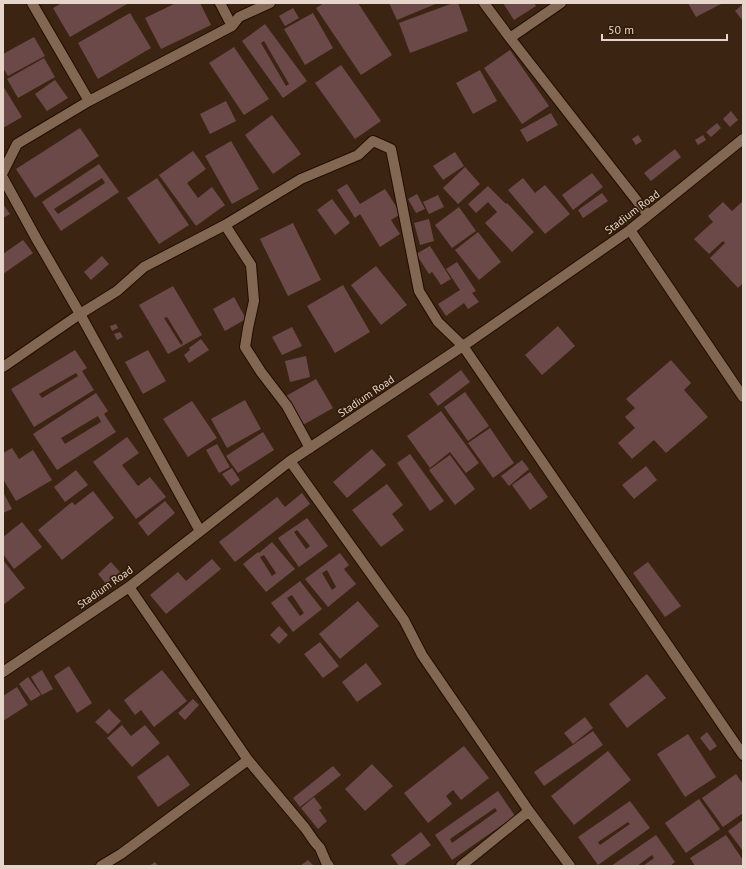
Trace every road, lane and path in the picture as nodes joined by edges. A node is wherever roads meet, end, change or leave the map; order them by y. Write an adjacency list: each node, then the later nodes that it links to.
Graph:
1 (32, 3): 8 (street)
2 (220, 3): 6 (street)
3 (270, 3): 6 (street)
4 (484, 3): 7 (street)
5 (561, 3): 7 (street)
6 (232, 26): 8 (street)
7 (510, 38): 12 (street)
8 (89, 101): 10 (street)
9 (743, 139): 12 (street, Stadium Road)
10 (4, 169)
11 (3, 178): 15 (street)
12 (648, 215): 14 (street, Stadium Road)
13 (225, 225): 15 (street); 16 (street); 19 (street)
14 (630, 230): 16 (street, Stadium Road); 18 (street)
15 (80, 314): 17 (street); 21 (street)
16 (463, 346): 19 (street, Stadium Road); 24 (street)
17 (3, 367)
18 (743, 397)
19 (310, 448): 20 (street, Stadium Road)
20 (290, 461): 21 (street, Stadium Road); 26 (street)
21 (200, 531): 22 (street, Stadium Road)
22 (128, 587): 23 (street, Stadium Road); 25 (street)
23 (3, 672)
24 (743, 755)
25 (248, 760): 27 (street); 28 (street)
26 (529, 811): 29 (street); 30 (street)
27 (101, 866)
28 (329, 866)
29 (461, 866)
30 (570, 866)

